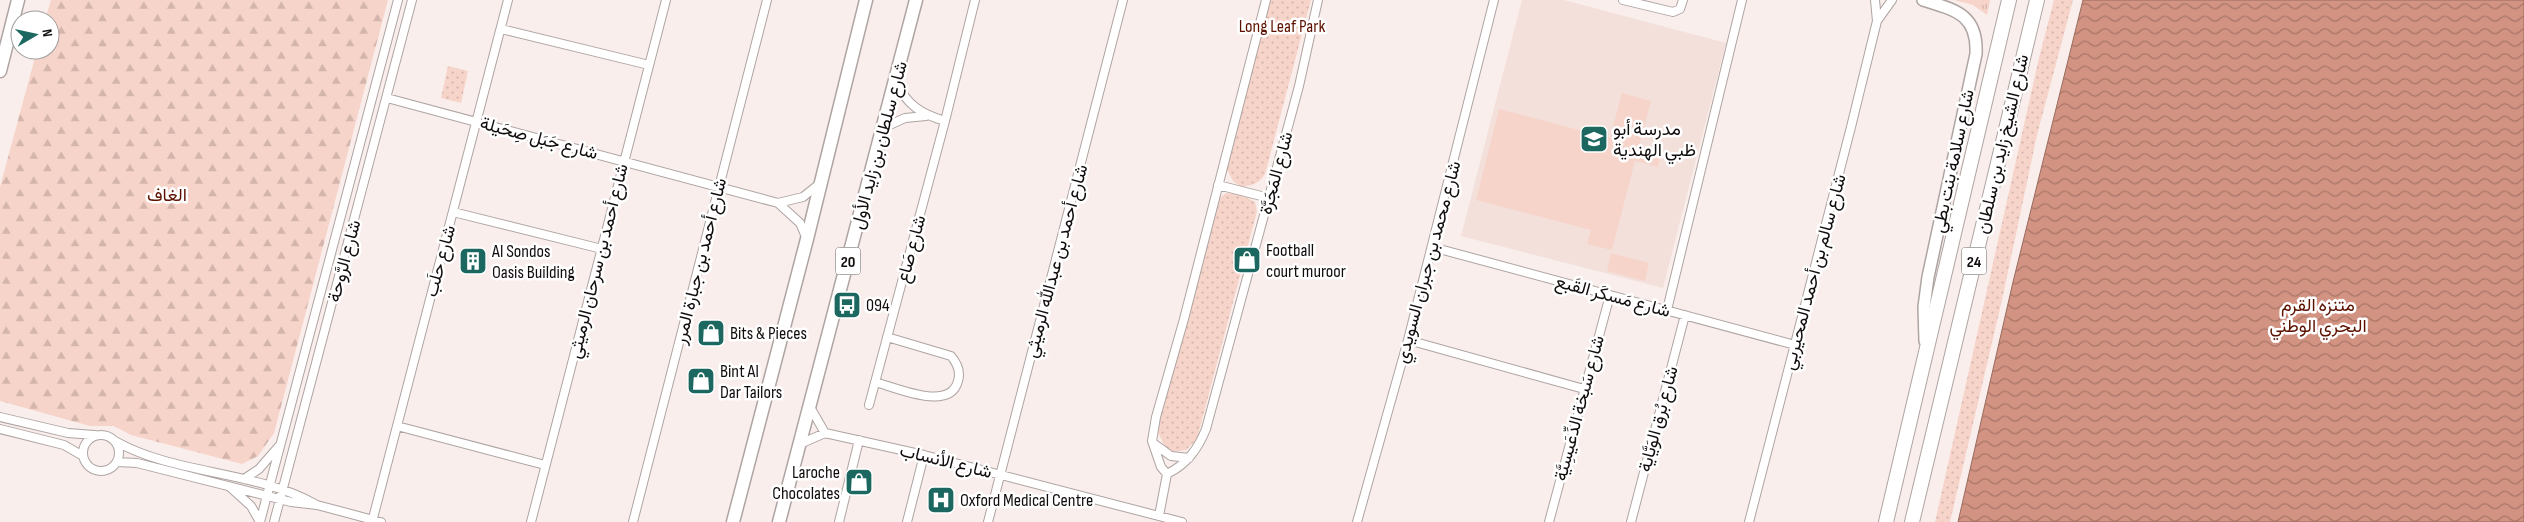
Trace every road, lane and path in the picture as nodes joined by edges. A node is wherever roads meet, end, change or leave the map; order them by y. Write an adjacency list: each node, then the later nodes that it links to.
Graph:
1 (18, 0): 25 (main road)
2 (398, 0): 61 (street, شارع الرَّوحة)
3 (412, 0): 27 (street, شارع الرَّوحة)
4 (508, 0): 23 (street, شارع حلَب)
5 (666, 0): 24 (street, شارع أحمد بن سرحان الرميثي)
6 (767, 0): 35 (street, شارع أحمد بن جبارة المرر)
7 (866, 0): 33 (main road)
8 (916, 0): 26 (main road, شارع سلطان بن زايد الأول / 20)
9 (975, 0): 30 (street, شارع صَاع)
10 (1123, 0): 69 (street, شارع أحمد بن عبدالله الرميثي)
11 (1266, 0): 34 (street)
12 (1318, 0): 36 (street, شارع المَجَرَّة)
13 (1494, 0): 40 (street, شارع محمد بن جبران السويدي)
14 (1623, 0): 15 (street)
15 (1683, 0)
16 (1742, 0): 43 (street)
17 (1875, 0): 22 (street, شارع سالم بن أحمد المحيربي)
18 (1892, 0): 22 (street, شارع سالم بن أحمد المحيربي)
19 (1923, 0): 48 (main road, شارع سلامة بنت بطي)
20 (2009, 0): 48 (highway, شارع الشيخ زايد بن سلطان / 24)
21 (2037, 0): 94 (highway, شارع الشيخ زايد بن سلطان / 24)
22 (1877, 21): 47 (street, شارع سالم بن أحمد المحيربي)
23 (501, 29): 24 (street); 29 (street, شارع حلَب)
24 (649, 65): 32 (street, شارع أحمد بن سرحان الرميثي)
25 (0, 71)
26 (896, 82): 28 (street); 31 (main road, شارع سلطان بن زايد الأول / 20)
27 (387, 98): 29 (street, شارع جَبَل صِحَيلة); 73 (street, شارع الرَّوحة)
28 (927, 116): 30 (street); 31 (street)
29 (477, 121): 32 (street, شارع جَبَل صِحَيلة); 38 (street, شارع حلَب)
30 (945, 121): 45 (street, شارع صَاع)
31 (883, 128): 52 (main road, شارع سلطان بن زايد الأول / 20)
32 (624, 161): 35 (street, شارع جَبَل صِحَيلة); 41 (street, شارع أحمد بن سرحان الرميثي)
33 (822, 178): 37 (street, شارع جَبَل صِحَيلة); 39 (main road)
34 (1218, 185): 36 (street); 60 (street)
35 (718, 187): 37 (street, شارع جَبَل صِحَيلة); 82 (street, شارع أحمد بن جبارة المرر)
36 (1270, 198): 65 (street, شارع المَجَرَّة)
37 (778, 203): 39 (street, شارع جَبَل صِحَيلة)
38 (453, 212): 41 (street); 54 (street, شارع حلَب)
39 (807, 239): 83 (main road)
40 (1432, 247): 42 (street, شارع مَسكَر القَبع); 46 (street, شارع محمد بن جبران السويدي)
41 (602, 248): 67 (street, شارع أحمد بن سرحان الرميثي)
42 (1610, 295): 43 (street, شارع مَسكَر القَبع); 50 (street, شارع سَبخة الدِّعَيسِيَّة)
43 (1667, 310): 44 (street, شارع مَسكَر القَبع)
44 (1685, 315): 47 (street, شارع مَسكَر القَبع); 91 (street, شارع بُرق الوَيَّاية)
45 (887, 337): 49 (street, شارع صَاع); 49 (street)
46 (1408, 340): 50 (street); 89 (street, شارع محمد بن جبران السويدي)
47 (1795, 345): 92 (street, شارع سالم بن أحمد المحيربي)
48 (1926, 353): 93 (highway, شارع الشيخ زايد بن سلطان / 24)
49 (875, 382): 51 (street, شارع صَاع)
50 (1584, 390): 90 (street, شارع سَبخة الدِّعَيسِيَّة)
51 (869, 405)
52 (810, 408): 56 (street); 62 (main road, شارع سلطان بن زايد الأول / 20)
53 (0, 417): 57 (street)
54 (397, 426): 67 (street); 78 (street, شارع حلَب)
55 (0, 429): 64 (street)
56 (825, 433): 58 (street, شارع الأنساب); 62 (street)
57 (96, 435): 59 (street); 64 (street)
58 (859, 440): 63 (street, شارع الأنساب); 85 (street)
59 (115, 441): 66 (street); 70 (street)
60 (1152, 441): 65 (street); 68 (street)
61 (280, 444): 70 (street); 72 (street, شارع الرَّوحة)
62 (800, 444): 84 (main road, شارع سلطان بن زايد الأول / 20)
63 (924, 455): 69 (street, شارع الأنساب); 86 (street)
64 (83, 456): 66 (street)
65 (1190, 458): 68 (street, شارع المَجَرَّة)
66 (117, 462): 71 (street)
67 (545, 465): 81 (street, شارع أحمد بن سرحان الرميثي)
68 (1167, 474): 77 (street)
69 (1000, 475): 77 (street, شارع الأنساب); 87 (street, شارع أحمد بن عبدالله الرميثي)
70 (244, 479): 72 (street)
71 (229, 486): 74 (street); 79 (street)
72 (270, 486): 73 (street); 74 (street, شارع الرَّوحة)
73 (282, 489): 75 (street, شارع الرَّوحة); 76 (street)
74 (267, 496): 75 (street); 79 (street, شارع الرَّوحة)
75 (280, 500): 76 (street); 80 (street, شارع الرَّوحة)
76 (317, 505): 78 (street)
77 (1159, 516): 88 (street, شارع الأنساب)
78 (375, 521)
79 (260, 522)
80 (274, 522)
81 (531, 522)
82 (633, 522)
83 (733, 522)
84 (779, 522)
85 (839, 522)
86 (907, 522)
87 (988, 522)
88 (1182, 522)
89 (1357, 522)
90 (1549, 522)
91 (1631, 522)
92 (1749, 522)
93 (1886, 522)
94 (1912, 522)

